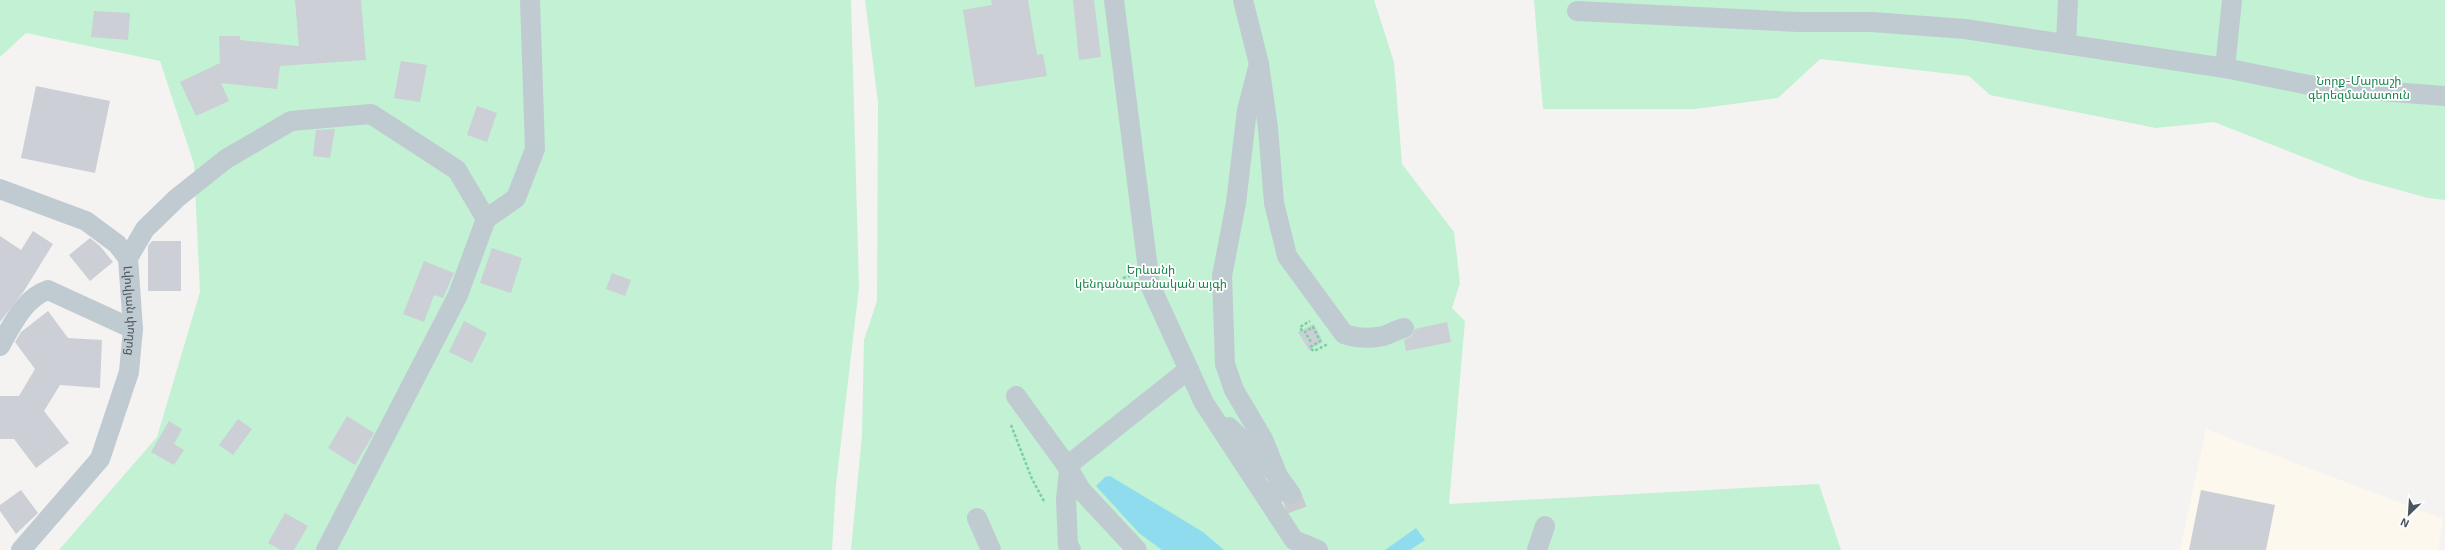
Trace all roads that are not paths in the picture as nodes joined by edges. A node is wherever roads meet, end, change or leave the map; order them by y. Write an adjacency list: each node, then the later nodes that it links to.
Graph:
1 (530, 0): 12 (street)
2 (1114, 0): 17 (street)
3 (1243, 0): 8 (street)
4 (2068, 0): 7 (street)
5 (2232, 0): 9 (street)
6 (1577, 11): 7 (street)
7 (2066, 44): 9 (street)
8 (1259, 64): 14 (street); 19 (street)
9 (2225, 68): 10 (street)
10 (2445, 96)
11 (0, 189): 13 (street, Լվովյան փողոց)
12 (486, 219): 13 (street); 24 (street)
13 (128, 258): 15 (street, Լվովյան փողոց)
14 (1404, 328)
15 (134, 329): 16 (street); 23 (street, Լվովյան փողոց)
16 (0, 346)
17 (1189, 369): 19 (street); 20 (street)
18 (1016, 396): 20 (street)
19 (1204, 403): 28 (street)
20 (1068, 468): 26 (street); 27 (street)
21 (977, 518): 25 (street)
22 (1545, 526): 29 (street)
23 (21, 550)
24 (326, 550)
25 (991, 550)
26 (1071, 550)
27 (1137, 550)
28 (1318, 550)
29 (1537, 550)

